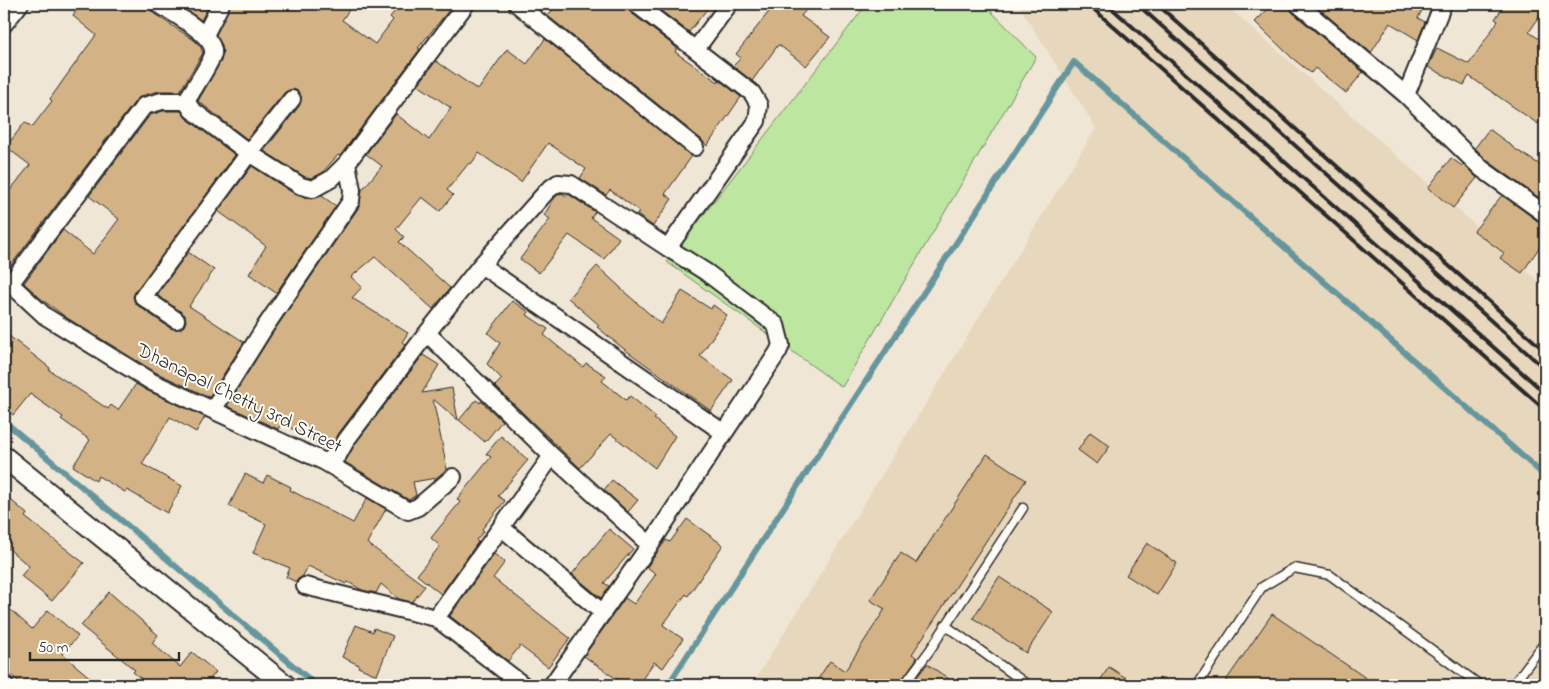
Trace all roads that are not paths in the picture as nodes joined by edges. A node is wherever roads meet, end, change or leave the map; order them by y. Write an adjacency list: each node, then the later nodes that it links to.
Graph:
1 (20, 4): 10 (street)
2 (158, 4): 11 (street)
3 (221, 4): 11 (street)
4 (466, 4): 18 (street)
5 (517, 4): 16 (street)
6 (636, 4): 12 (street)
7 (729, 4): 12 (street)
8 (1298, 4): 13 (street)
9 (1443, 4): 13 (street)
10 (4, 24)
11 (204, 34): 15 (street)
12 (696, 49): 20 (street)
13 (1406, 95): 19 (street)
14 (292, 99): 17 (street)
15 (186, 101): 17 (street); 22 (street)
16 (695, 147)
17 (249, 153): 18 (street); 23 (street)
18 (347, 163): 25 (street)
19 (1545, 214)
20 (668, 248): 21 (street); 26 (street)
21 (481, 265): 24 (street); 26 (street)
22 (7, 281): 25 (street, Dhanapal Chetty 3rd Street)
23 (176, 320)
24 (427, 333): 27 (street); 29 (street)
25 (213, 410): 29 (street, Dhanapal Chetty 3rd Street)
26 (724, 433): 33 (street)
27 (552, 456): 32 (street); 33 (street)
28 (4, 457): 39 (street)
29 (325, 462): 30 (street, Dhanapal Chetty 3rd Street)
30 (452, 477)
31 (1023, 508): 37 (lane)
32 (502, 528): 35 (street); 36 (street)
33 (650, 545): 35 (street)
34 (305, 586): 36 (street)
35 (603, 613): 41 (street)
36 (436, 618): 40 (street)
37 (945, 625): 42 (lane); 43 (lane)
38 (1545, 642): 46 (lane)
39 (277, 683)
40 (522, 685)
41 (552, 685)
42 (904, 685)
43 (1028, 685)
44 (1197, 685): 45 (lane)
45 (1480, 685)
46 (1513, 685)

